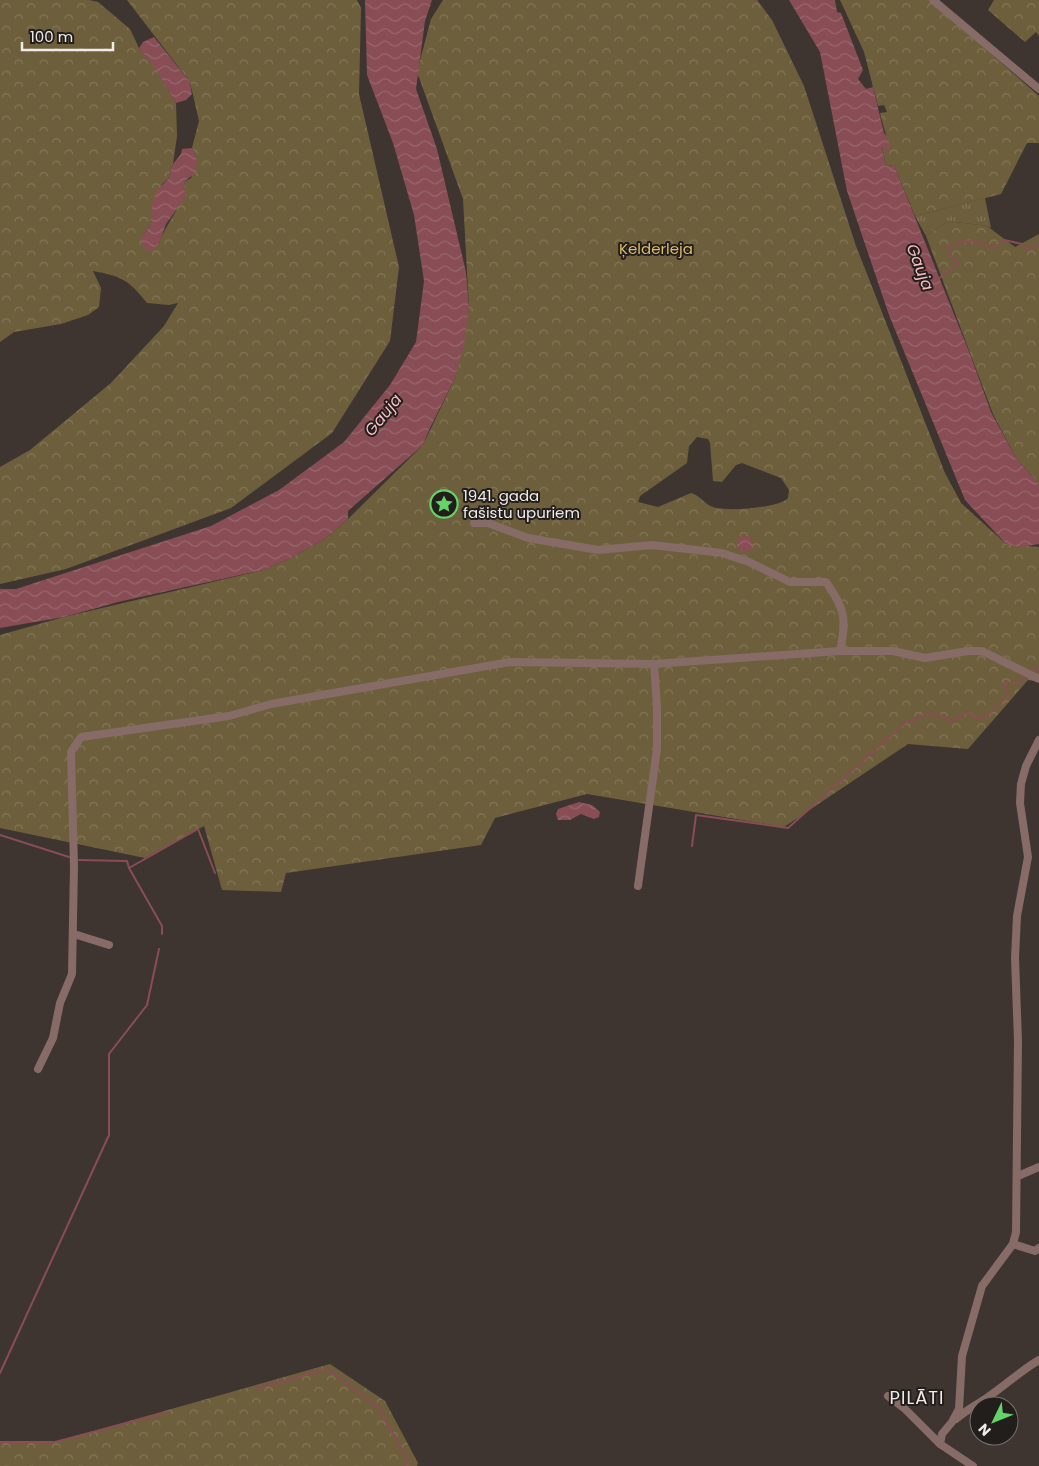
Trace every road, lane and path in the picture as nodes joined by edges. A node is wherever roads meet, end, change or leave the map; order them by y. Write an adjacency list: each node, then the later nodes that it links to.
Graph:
1 (933, 0): 2 (street)
2 (1039, 89)
3 (474, 523): 4 (street)
4 (840, 651): 5 (street); 6 (street)
5 (654, 664): 8 (street); 9 (street)
6 (1039, 679)
7 (1039, 740): 13 (street)
8 (638, 886)
9 (74, 934): 10 (street); 11 (street)
10 (109, 945)
11 (38, 1069)
12 (1039, 1168): 13 (street)
13 (1018, 1176): 14 (street)
14 (1013, 1244): 15 (street); 18 (street)
15 (1039, 1248)
16 (1039, 1360): 18 (street)
17 (888, 1396): 19 (street)
18 (952, 1422): 19 (street)
19 (940, 1444): 20 (street)
20 (973, 1466)

